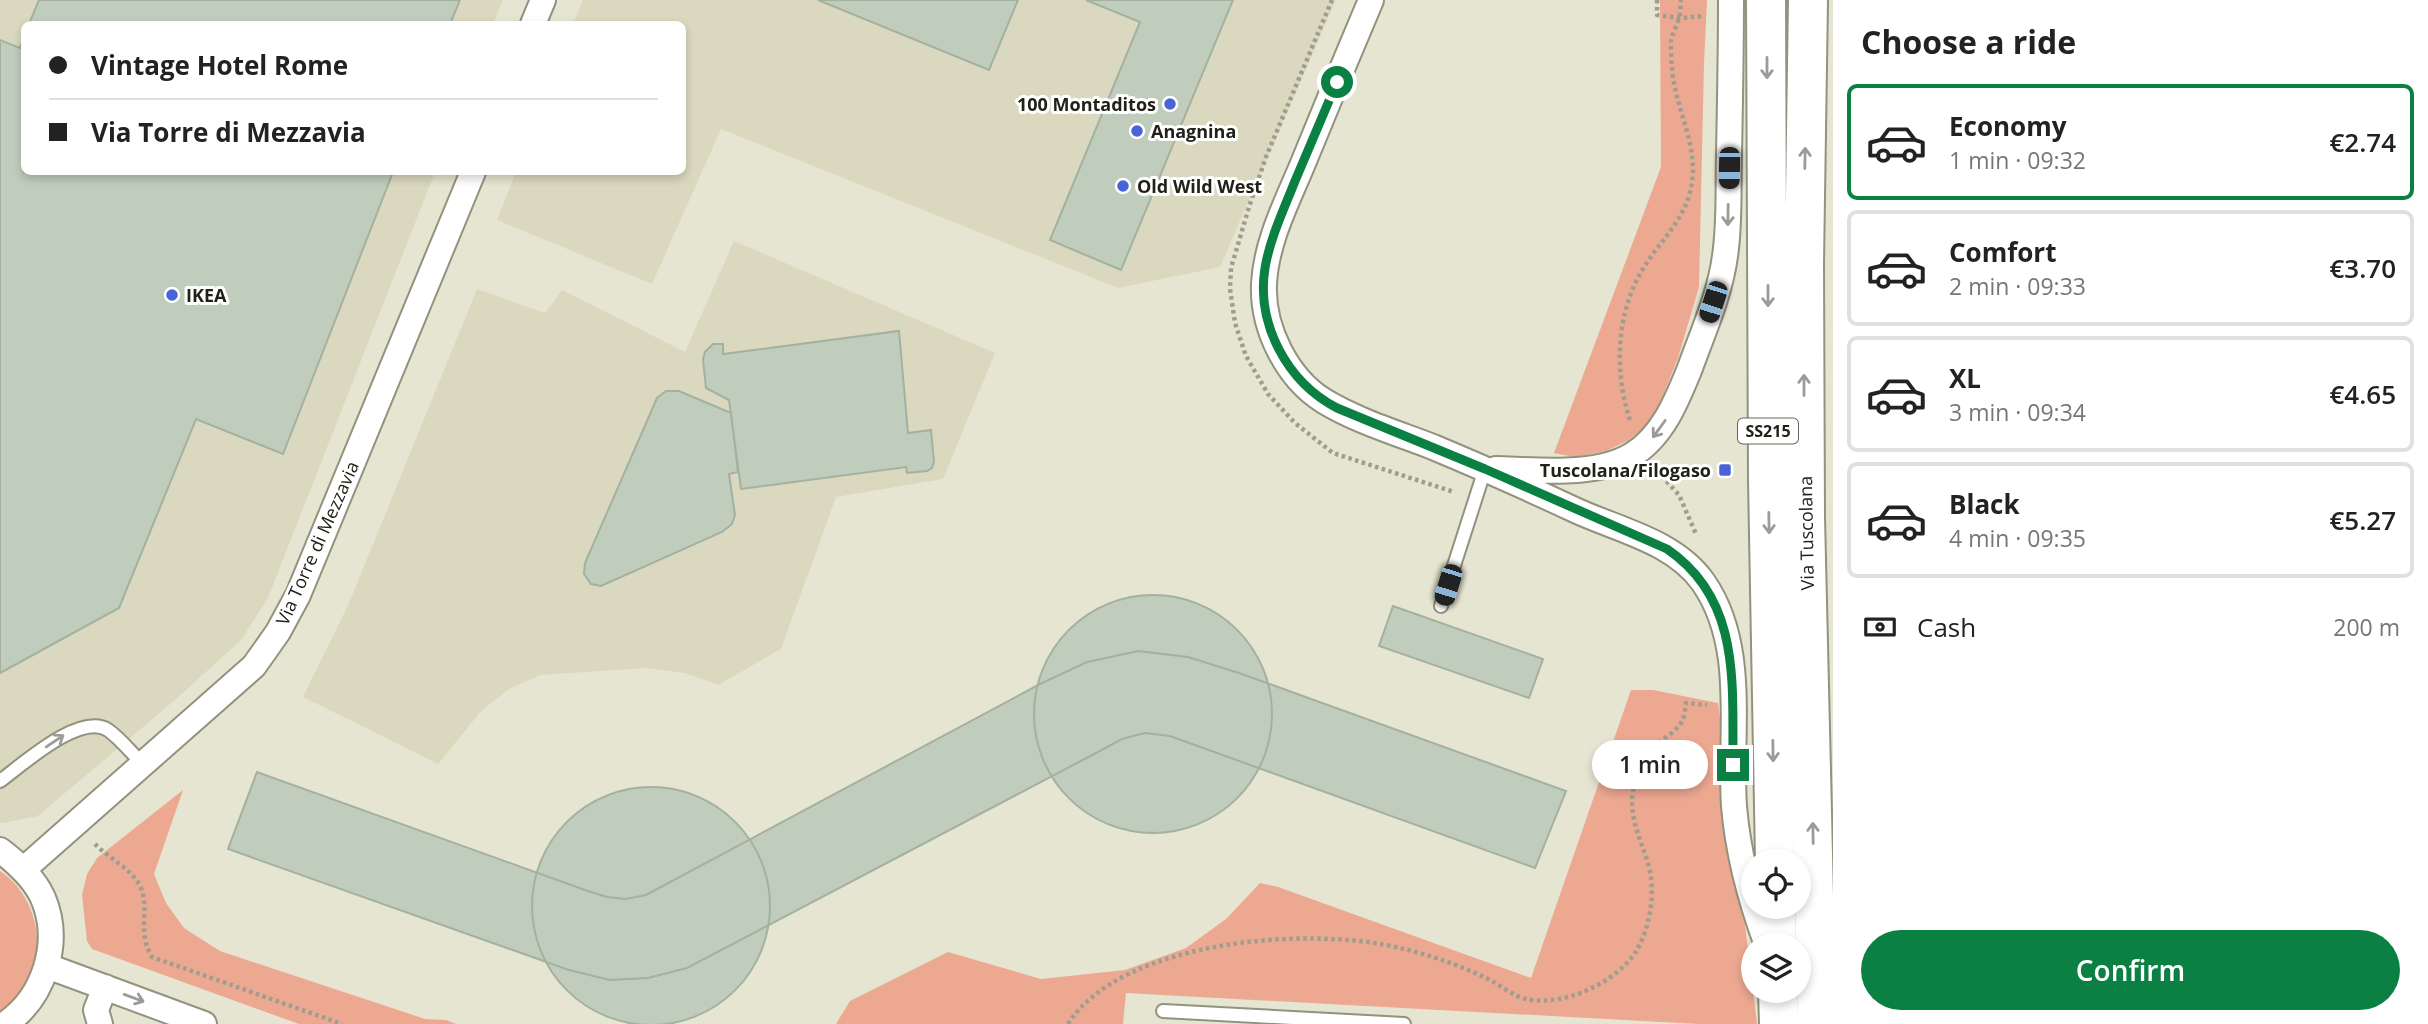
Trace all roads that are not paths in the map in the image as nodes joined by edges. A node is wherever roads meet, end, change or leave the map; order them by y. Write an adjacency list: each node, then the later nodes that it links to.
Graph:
1 (543, 0): 6 (street)
2 (1371, 0): 8 (street)
3 (1766, 0): 12 (main road, Via Tuscolana / SS215, one-way to 12)
4 (1808, 0): 26 (main road, Via Tuscolana / SS215, one-way to 4)
5 (1723, 8): 8 (street, one-way to 8)
6 (534, 21)
7 (472, 175): 10 (street, Via Torre di Mezzavia)
8 (1485, 469): 9 (lane); 15 (street)
9 (1441, 606)
10 (143, 764): 11 (lane, one-way to 10); 14 (street, Via Torre di Mezzavia)
11 (0, 781)
12 (1775, 849)
13 (0, 850): 14 (street)
14 (24, 869): 16 (street)
15 (1763, 933)
16 (47, 966): 17 (street); 21 (street)
17 (105, 987): 22 (street); 23 (street, one-way to 23)
18 (1778, 1003): 25 (main road)
19 (1163, 1011): 20 (lane)
20 (1374, 1023): 24 (lane)
21 (5, 1024)
22 (100, 1024)
23 (204, 1024)
24 (1404, 1024)
25 (1779, 1024)
26 (1817, 1024)

